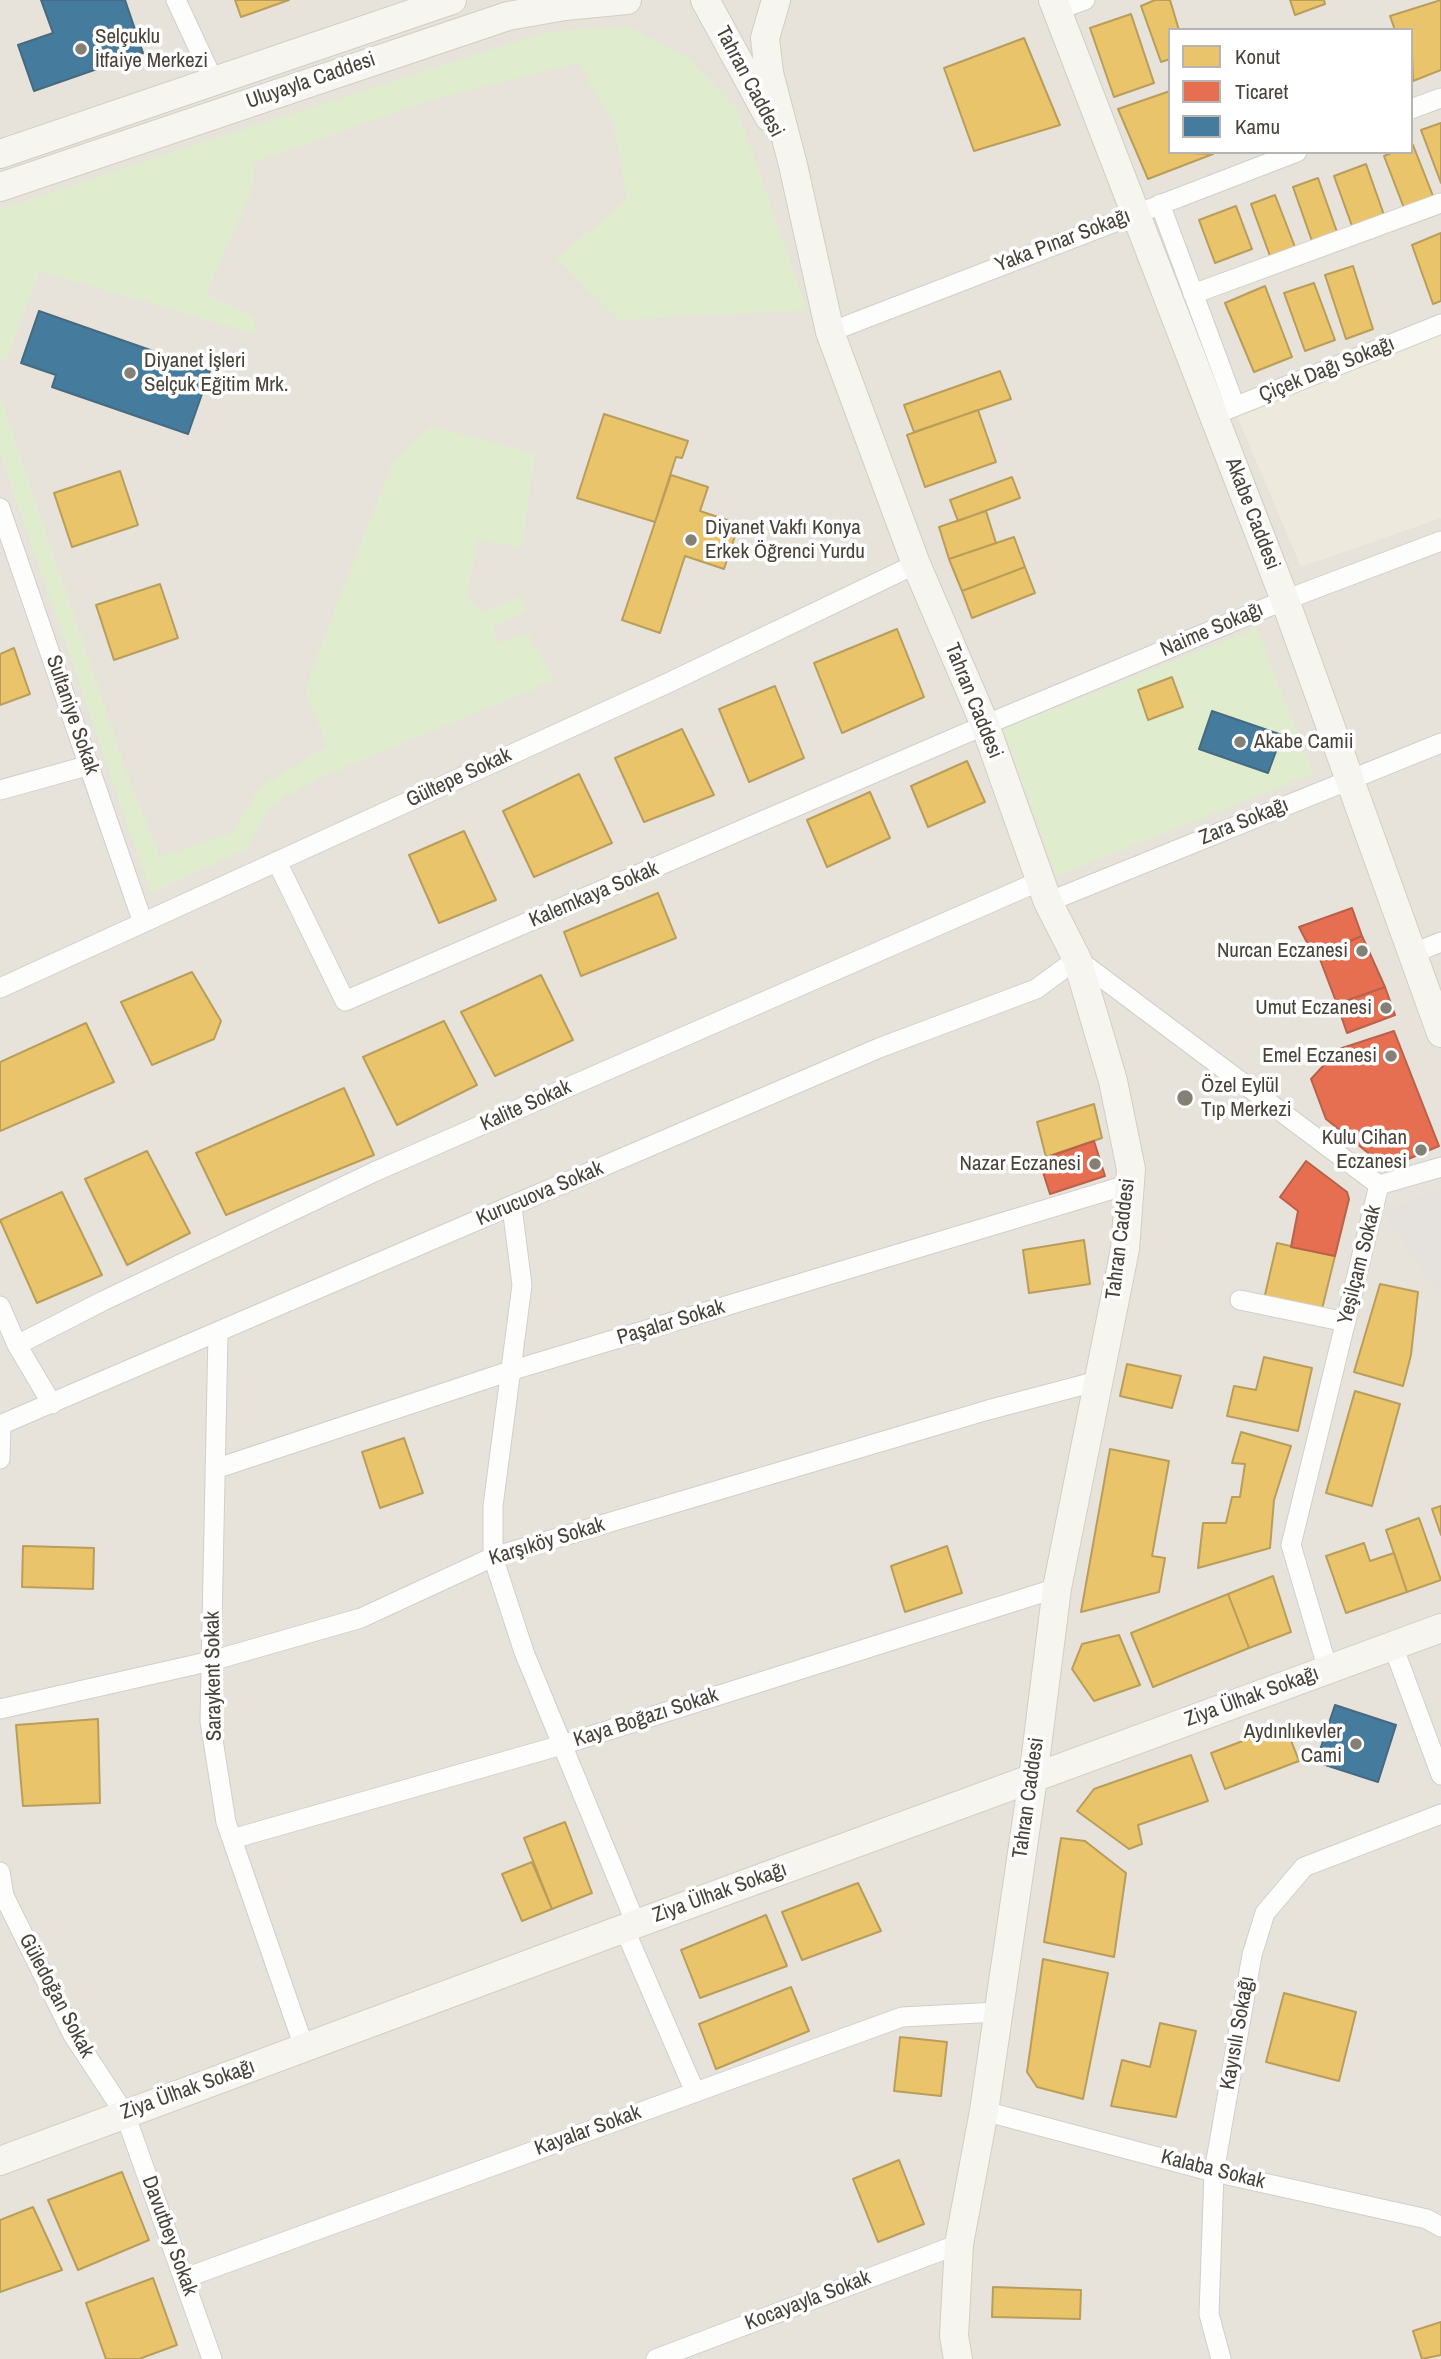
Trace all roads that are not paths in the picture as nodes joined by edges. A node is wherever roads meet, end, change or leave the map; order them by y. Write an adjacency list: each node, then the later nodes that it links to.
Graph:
1 (176, 0): 8 (street)
2 (452, 0): 8 (street, Uluyayla Caddesi)
3 (627, 0): 14 (street, Uluyayla Caddesi)
4 (705, 0): 13 (street, Tahran Caddesi)
5 (776, 0): 13 (street, Tahran Caddesi)
6 (1085, 0): 7 (street)
7 (1055, 5): 16 (street, Akabe Caddesi)
8 (214, 82): 11 (street, Uluyayla Caddesi)
9 (1441, 98): 10 (street)
10 (1413, 108)
11 (0, 153)
12 (1292, 154): 16 (street, Yaka Pınar Sokağı)
13 (793, 165): 19 (street, Tahran Caddesi)
14 (0, 187)
15 (1441, 204): 17 (street)
16 (1147, 209): 17 (street); 19 (street, Yaka Pınar Sokağı); 20 (street, Akabe Caddesi)
17 (1193, 294): 20 (street)
18 (1441, 324): 20 (street, Çiçek Dağı Sokağı)
19 (830, 331): 23 (street, Tahran Caddesi)
20 (1224, 411): 24 (street, Akabe Caddesi)
21 (0, 508): 27 (street, Sultaniye Sokak)
22 (1441, 541): 24 (street, Naime Sokağı)
23 (916, 564): 25 (street, Tahran Caddesi); 30 (street, Gültepe Sokak)
24 (1285, 600): 25 (street, Naime Sokağı); 28 (street, Akabe Caddesi)
25 (985, 725): 30 (street, Kalemkaya Sokak); 31 (street, Tahran Caddesi)
26 (1441, 743): 28 (street, Zara Sokağı)
27 (90, 765): 29 (street); 32 (street, Sultaniye Sokak)
28 (1350, 779): 31 (street, Zara Sokağı); 34 (street, Akabe Caddesi)
29 (0, 790)
30 (276, 862): 32 (street, Gültepe Sokak)
31 (1044, 891): 35 (street, Tahran Caddesi); 46 (street, Kalite Sokak)
32 (143, 923): 36 (street, Gültepe Sokak)
33 (1441, 942): 34 (street)
34 (1414, 953): 37 (street, Akabe Caddesi)
35 (1077, 959): 39 (street, Tahran Caddesi); 40 (street, Yeşilçam Sokak); 41 (street, Kurucuova Sokak)
36 (0, 988)
37 (1441, 1033)
38 (1441, 1167): 40 (street)
39 (1129, 1184): 47 (street, Paşalar Sokak); 48 (street, Tahran Caddesi)
40 (1380, 1185): 44 (street, Yeşilçam Sokak)
41 (512, 1207): 45 (street, Kurucuova Sokak); 47 (street)
42 (1240, 1300): 44 (street)
43 (0, 1306): 46 (street)
44 (1346, 1322): 58 (street, Yeşilçam Sokak)
45 (218, 1334): 49 (street, Kurucuova Sokak); 52 (street, Saraykent Sokak)
46 (17, 1345): 49 (street)
47 (510, 1371): 52 (street, Paşalar Sokak); 53 (street)
48 (1098, 1381): 53 (street, Karşıköy Sokak); 54 (street, Tahran Caddesi)
49 (52, 1404): 50 (street, Kurucuova Sokak)
50 (1, 1425): 51 (street)
51 (0, 1459)
52 (215, 1469): 57 (street, Saraykent Sokak)
53 (493, 1557): 57 (street, Karşıköy Sokak); 60 (street)
54 (1057, 1588): 60 (street, Kaya Boğazı Sokak); 62 (street, Tahran Caddesi)
55 (1441, 1628): 56 (street, Ziya Ülhak Sokağı)
56 (1393, 1646): 58 (street, Ziya Ülhak Sokağı); 61 (street)
57 (211, 1661): 59 (street, Karşıköy Sokak); 64 (street, Saraykent Sokak)
58 (1328, 1670): 62 (street, Ziya Ülhak Sokağı)
59 (0, 1709)
60 (562, 1745): 64 (street, Kaya Boğazı Sokak); 66 (street)
61 (1441, 1775)
62 (1032, 1778): 66 (street, Ziya Ülhak Sokağı); 67 (street, Tahran Caddesi)
63 (1441, 1814): 73 (street, Kayısılı Sokağı)
64 (232, 1839): 68 (street, Saraykent Sokak)
65 (0, 1872): 71 (street, Güledoğan Sokak)
66 (630, 1926): 68 (street, Ziya Ülhak Sokağı); 69 (street)
67 (997, 2012): 69 (street, Kayalar Sokak); 70 (street, Tahran Caddesi)
68 (304, 2047): 71 (street, Ziya Ülhak Sokağı)
69 (695, 2092): 76 (street, Kayalar Sokak)
70 (984, 2111): 73 (street, Kalaba Sokak); 75 (street, Tahran Caddesi)
71 (125, 2114): 72 (street, Ziya Ülhak Sokağı); 76 (street, Davutbey Sokak)
72 (0, 2161)
73 (1214, 2172): 74 (street, Kalaba Sokak); 80 (street, Kayısılı Sokağı)
74 (1441, 2227)
75 (959, 2244): 78 (street, Kocayayla Sokak); 79 (street, Tahran Caddesi)
76 (185, 2278): 77 (street, Davutbey Sokak)
77 (212, 2359)
78 (656, 2359)
79 (958, 2359)
80 (1221, 2359)

